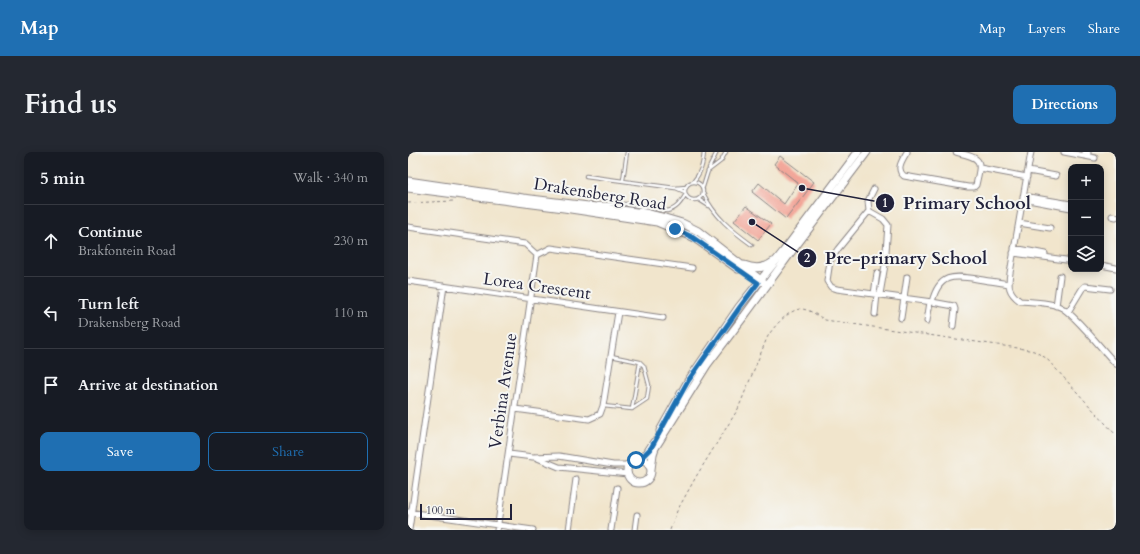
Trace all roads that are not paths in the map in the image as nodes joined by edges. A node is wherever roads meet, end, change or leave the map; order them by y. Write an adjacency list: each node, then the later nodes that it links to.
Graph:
1 (627, 152): 17 (lane)
2 (704, 152): 19 (lane)
3 (717, 152): 13 (lane)
4 (726, 152): 13 (lane)
5 (858, 152): 39 (street)
6 (867, 152): 54 (street)
7 (907, 152): 12 (street)
8 (956, 152): 12 (street)
9 (1031, 152): 14 (street)
10 (1064, 152): 11 (street)
11 (1095, 158)
12 (980, 168): 14 (street)
13 (708, 171): 21 (lane)
14 (1027, 174): 16 (street); 27 (street)
15 (586, 176): 17 (lane)
16 (1056, 176)
17 (623, 180): 23 (lane)
18 (408, 181): 29 (street, Drakensberg Road)
19 (692, 182): 20 (lane); 21 (lane)
20 (686, 187): 23 (lane); 25 (lane)
21 (702, 187): 26 (lane)
22 (408, 188): 51 (street, Drakensberg Road)
23 (676, 188): 25 (lane)
24 (874, 189): 33 (street)
25 (686, 193): 28 (lane); 29 (lane)
26 (703, 193): 28 (lane); 31 (lane)
27 (1023, 198): 30 (street); 32 (street); 34 (street)
28 (698, 199): 31 (lane)
29 (584, 204): 43 (street, Drakensberg Road)
30 (1068, 204)
31 (710, 206): 37 (lane)
32 (1068, 207)
33 (869, 211): 56 (street); 56 (street)
34 (1019, 223): 36 (street); 38 (street)
35 (408, 227): 41 (street)
36 (1050, 228)
37 (752, 245)
38 (1014, 251): 40 (street); 42 (street); 52 (street)
39 (783, 252): 43 (street); 51 (street)
40 (1045, 254)
41 (537, 255): 45 (street); 58 (street, Verbina Avenue)
42 (1066, 260)
43 (736, 262): 51 (street, Drakensberg Road)
44 (1104, 266): 46 (street)
45 (692, 268)
46 (1116, 268)
47 (877, 273): 56 (street)
48 (1060, 276): 60 (street)
49 (907, 277): 57 (street)
50 (408, 281): 53 (street, Lorea Crescent)
51 (759, 282): 54 (street, Drakensberg Road); 71 (street)
52 (1008, 284): 59 (street); 60 (street)
53 (444, 286): 58 (street, Lorea Crescent); 83 (street)
54 (766, 287): 71 (street)
55 (1110, 289): 62 (street)
56 (877, 294): 57 (street); 63 (street)
57 (904, 298): 59 (street); 65 (street)
58 (530, 299): 61 (street, Lorea Crescent); 73 (street, Verbina Avenue)
59 (931, 302): 66 (street); 67 (street)
60 (1056, 306): 62 (street)
61 (618, 312): 64 (street, Lorea Crescent); 68 (street)
62 (1068, 312): 70 (street)
63 (875, 314)
64 (663, 318)
65 (901, 318)
66 (927, 322)
67 (953, 326)
68 (611, 356): 69 (lane); 72 (street)
69 (640, 362): 74 (lane); 74 (lane)
70 (1116, 364)
71 (698, 372): 77 (street); 79 (street)
72 (603, 406): 73 (street); 74 (lane)
73 (515, 409): 75 (street, Verbina Avenue)
74 (632, 409)
75 (509, 454): 76 (street); 85 (street, Verbina Avenue)
76 (534, 457): 78 (street); 80 (street)
77 (638, 460): 78 (street); 79 (street)
78 (631, 464): 80 (street)
79 (651, 469): 80 (street)
80 (628, 474)
81 (576, 479): 88 (street)
82 (617, 488): 89 (street)
83 (410, 512): 85 (street); 86 (street)
84 (637, 515): 90 (street)
85 (497, 527): 87 (street)
86 (409, 530)
87 (533, 530)
88 (569, 530)
89 (611, 530)
90 (635, 530)

